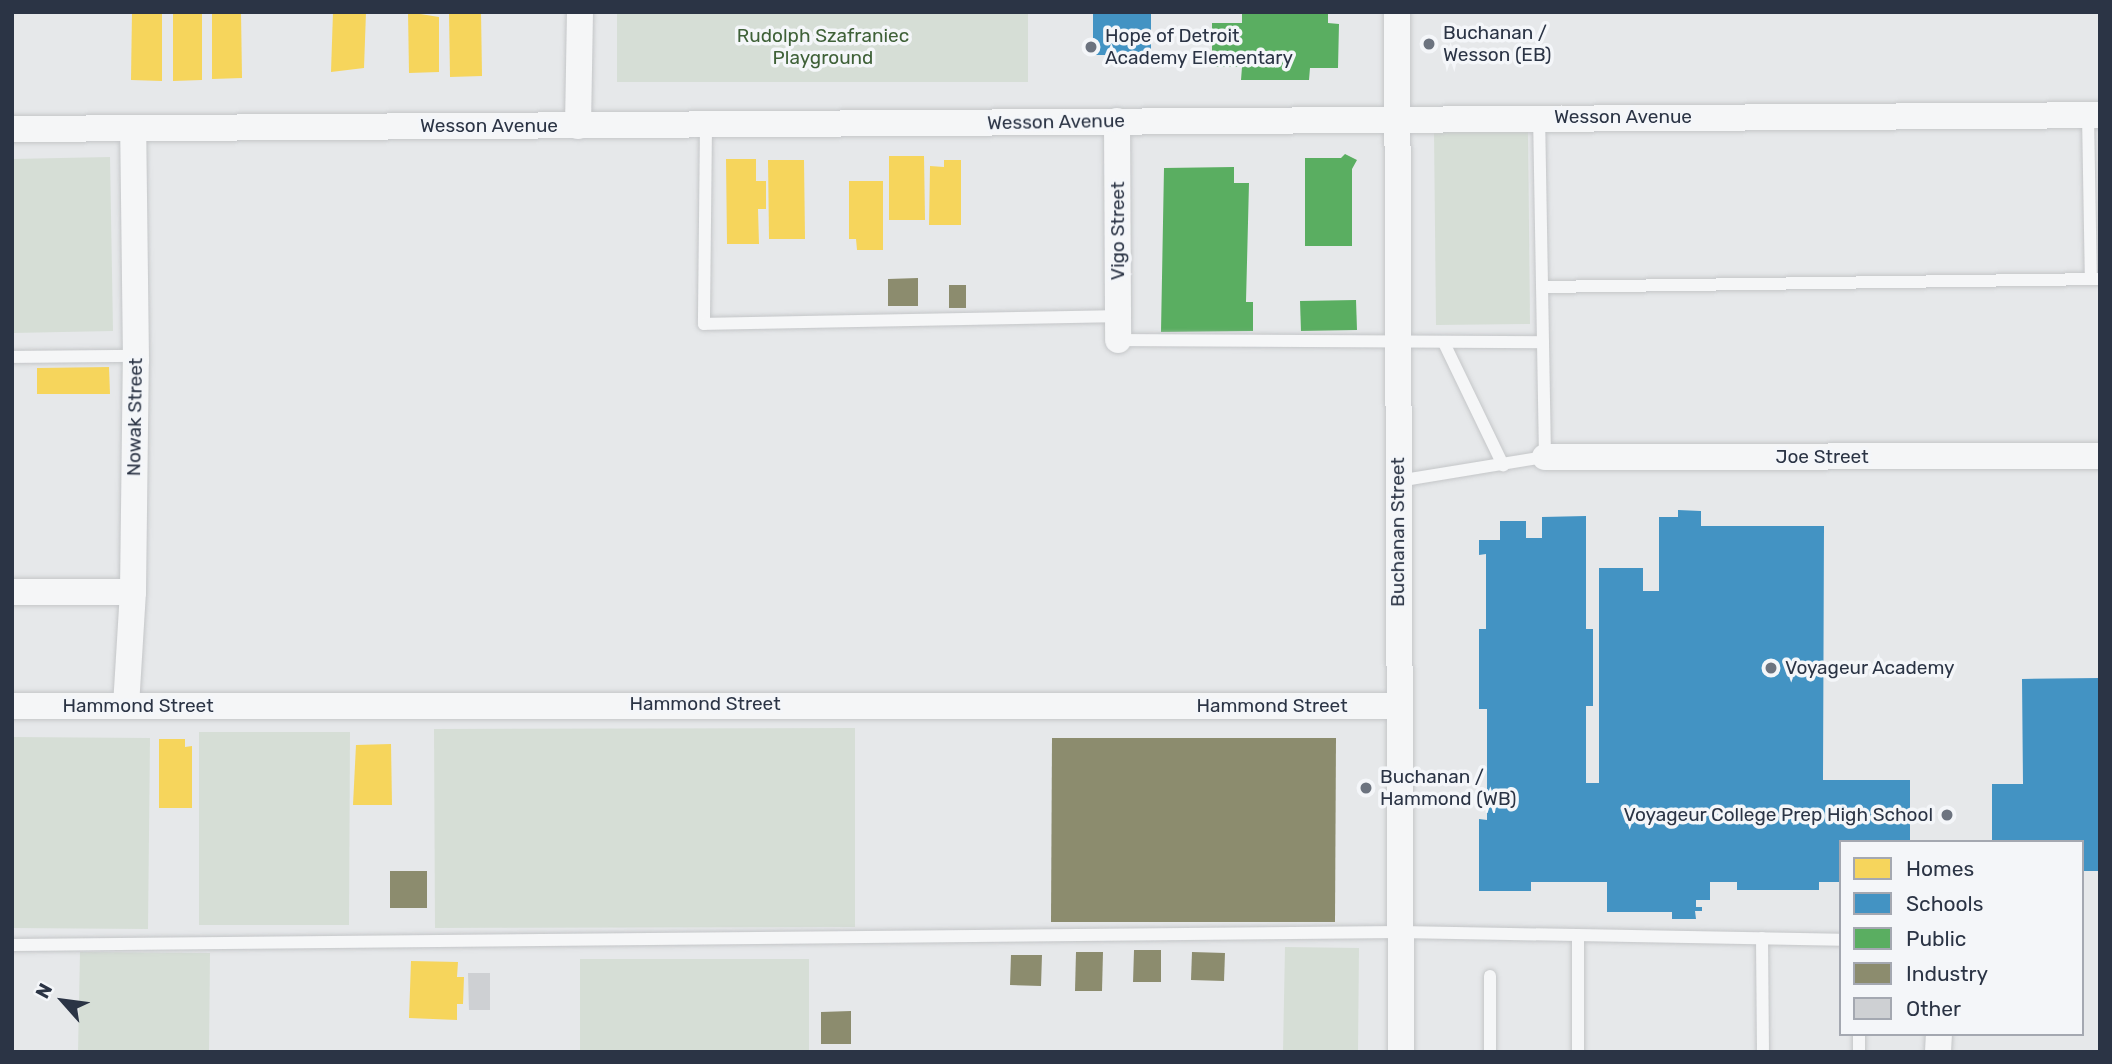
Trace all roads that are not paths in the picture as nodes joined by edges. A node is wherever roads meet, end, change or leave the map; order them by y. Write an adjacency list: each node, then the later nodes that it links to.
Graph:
1 (580, 12): 8 (street)
2 (1397, 12): 4 (street, Buchanan Street)
3 (2094, 115): 5 (street, Wesson Avenue); 11 (lane)
4 (1397, 118): 5 (street, Wesson Avenue); 6 (street, Wesson Avenue); 15 (street, Buchanan Street)
5 (1539, 118): 12 (lane)
6 (1117, 121): 7 (street, Wesson Avenue); 13 (street, Vigo Street)
7 (706, 125): 8 (street, Wesson Avenue); 13 (lane)
8 (578, 126): 9 (street, Wesson Avenue)
9 (133, 128): 10 (street, Wesson Avenue); 17 (street, Nowak Street)
10 (12, 129)
11 (2095, 279): 12 (lane)
12 (1542, 287): 14 (lane)
13 (1118, 328): 15 (lane)
14 (1543, 342): 16 (lane); 20 (lane)
15 (1397, 343): 16 (lane); 22 (street, Buchanan Street)
16 (1444, 343): 21 (lane)
17 (136, 356): 18 (lane); 24 (street, Nowak Street)
18 (12, 357)
19 (2100, 456): 20 (street, Joe Street)
20 (1545, 457): 21 (lane)
21 (1503, 465): 22 (lane)
22 (1398, 481): 27 (street, Buchanan Street)
23 (12, 592): 24 (street)
24 (133, 592): 26 (street, Nowak Street)
25 (12, 706): 26 (street, Hammond Street)
26 (126, 706): 27 (street, Hammond Street)
27 (1398, 706): 28 (street, Buchanan Street)
28 (1400, 932): 29 (lane); 32 (lane); 34 (street, Buchanan Street)
29 (1578, 935): 30 (lane); 36 (lane)
30 (1762, 938): 31 (lane); 37 (lane)
31 (1839, 940)
32 (12, 945)
33 (1490, 976): 35 (lane)
34 (1401, 1052)
35 (1490, 1052)
36 (1578, 1052)
37 (1763, 1052)

